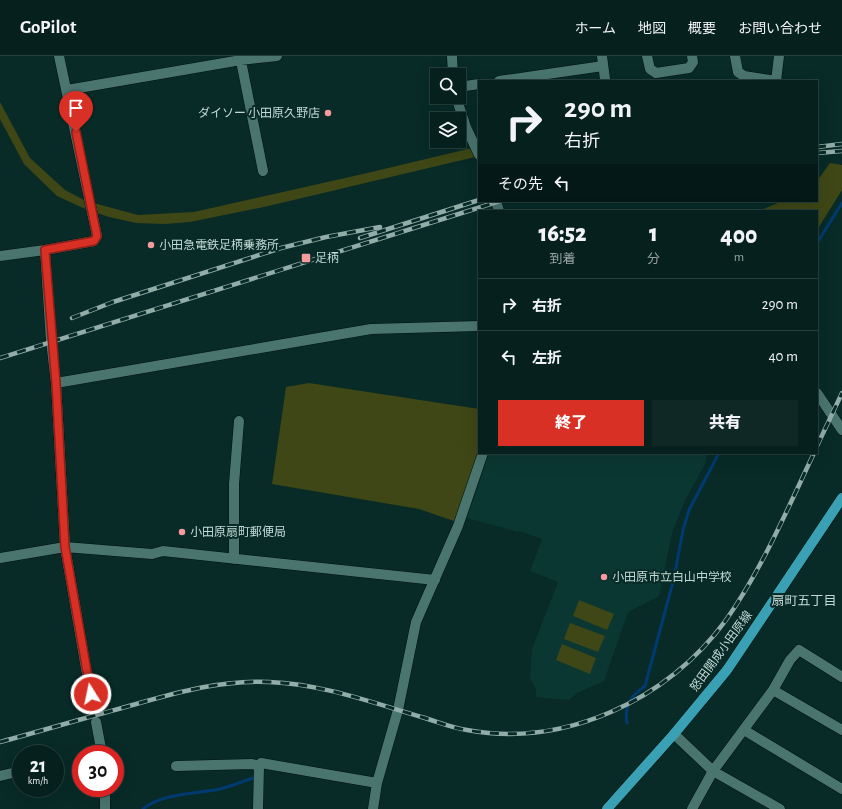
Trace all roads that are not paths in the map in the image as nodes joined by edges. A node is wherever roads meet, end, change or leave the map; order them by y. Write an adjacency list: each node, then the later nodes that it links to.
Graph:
1 (59, 56): 17 (street)
2 (277, 56): 8 (street)
3 (452, 56): 10 (street)
4 (647, 56): 5 (street)
5 (692, 56)
6 (735, 56): 13 (street)
7 (779, 56): 14 (street)
8 (240, 58): 17 (street); 20 (street)
9 (602, 61): 11 (street); 12 (street)
10 (453, 68)
11 (605, 78)
12 (504, 80)
13 (770, 80)
14 (776, 80)
15 (478, 84): 16 (street)
16 (466, 86)
17 (67, 90): 21 (street)
18 (458, 104): 19 (street)
19 (478, 153)
20 (263, 171)
21 (45, 250): 22 (street); 24 (street)
22 (0, 256)
23 (478, 326): 24 (street)
24 (56, 383): 30 (street)
25 (818, 394): 27 (street)
26 (239, 421): 32 (street)
27 (842, 430)
28 (483, 454): 33 (street)
29 (842, 498): 40 (main road, 怒田開成小田原線)
30 (65, 547): 31 (street); 32 (street); 36 (street)
31 (0, 558)
32 (234, 559): 33 (street)
33 (435, 580): 47 (street)
34 (842, 677): 35 (street)
35 (773, 690): 38 (street); 39 (street)
36 (93, 709)
37 (96, 722): 41 (street)
38 (744, 730): 44 (street); 48 (street)
39 (842, 730)
40 (674, 734): 44 (street); 53 (main road, 怒田開成小田原線)
41 (100, 745)
42 (176, 766): 43 (street)
43 (259, 766): 47 (street); 51 (street)
44 (713, 771): 54 (street); 55 (street)
45 (12, 773): 46 (street)
46 (0, 776)
47 (377, 783): 52 (street)
48 (842, 789)
49 (105, 797): 50 (street)
50 (105, 809)
51 (258, 809)
52 (372, 809)
53 (607, 809)
54 (692, 809)
55 (780, 809)

